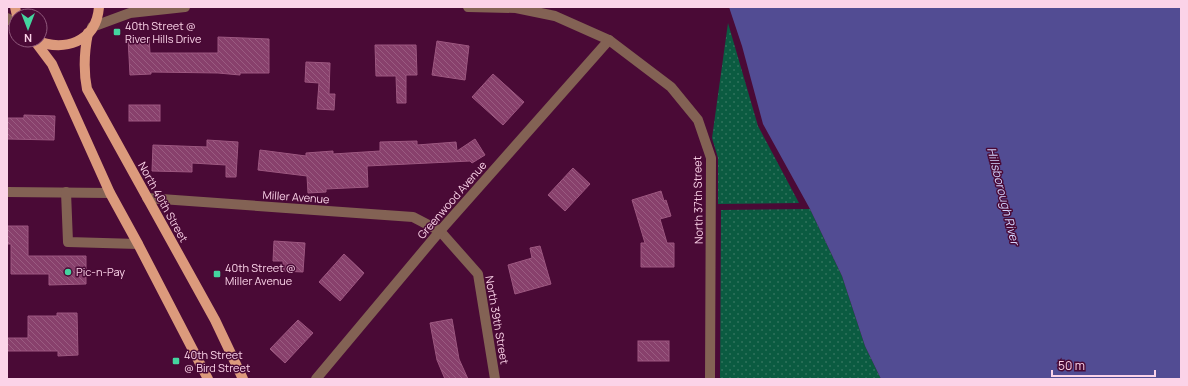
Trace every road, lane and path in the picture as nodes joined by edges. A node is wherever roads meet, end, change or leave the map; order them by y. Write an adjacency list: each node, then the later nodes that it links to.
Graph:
1 (99, 7): 5 (main road, North 40th Street)
2 (185, 7): 5 (street)
3 (468, 7): 4 (street, North 37th Street)
4 (555, 12): 6 (street, North 37th Street)
5 (90, 30): 7 (main road); 12 (main road, North 40th Street)
6 (609, 40): 13 (street, Greenwood Avenue); 19 (street, North 37th Street)
7 (48, 45)
8 (40, 48): 11 (main road)
9 (7, 192): 10 (street)
10 (66, 192): 11 (street); 14 (street)
11 (110, 193): 14 (main road)
12 (147, 198): 13 (street, Miller Avenue); 16 (main road, North 40th Street)
13 (440, 230): 17 (street, Greenwood Avenue); 18 (street, North 39th Street)
14 (138, 244): 15 (main road)
15 (208, 379)
16 (243, 379)
17 (316, 379)
18 (495, 379)
19 (710, 379)

